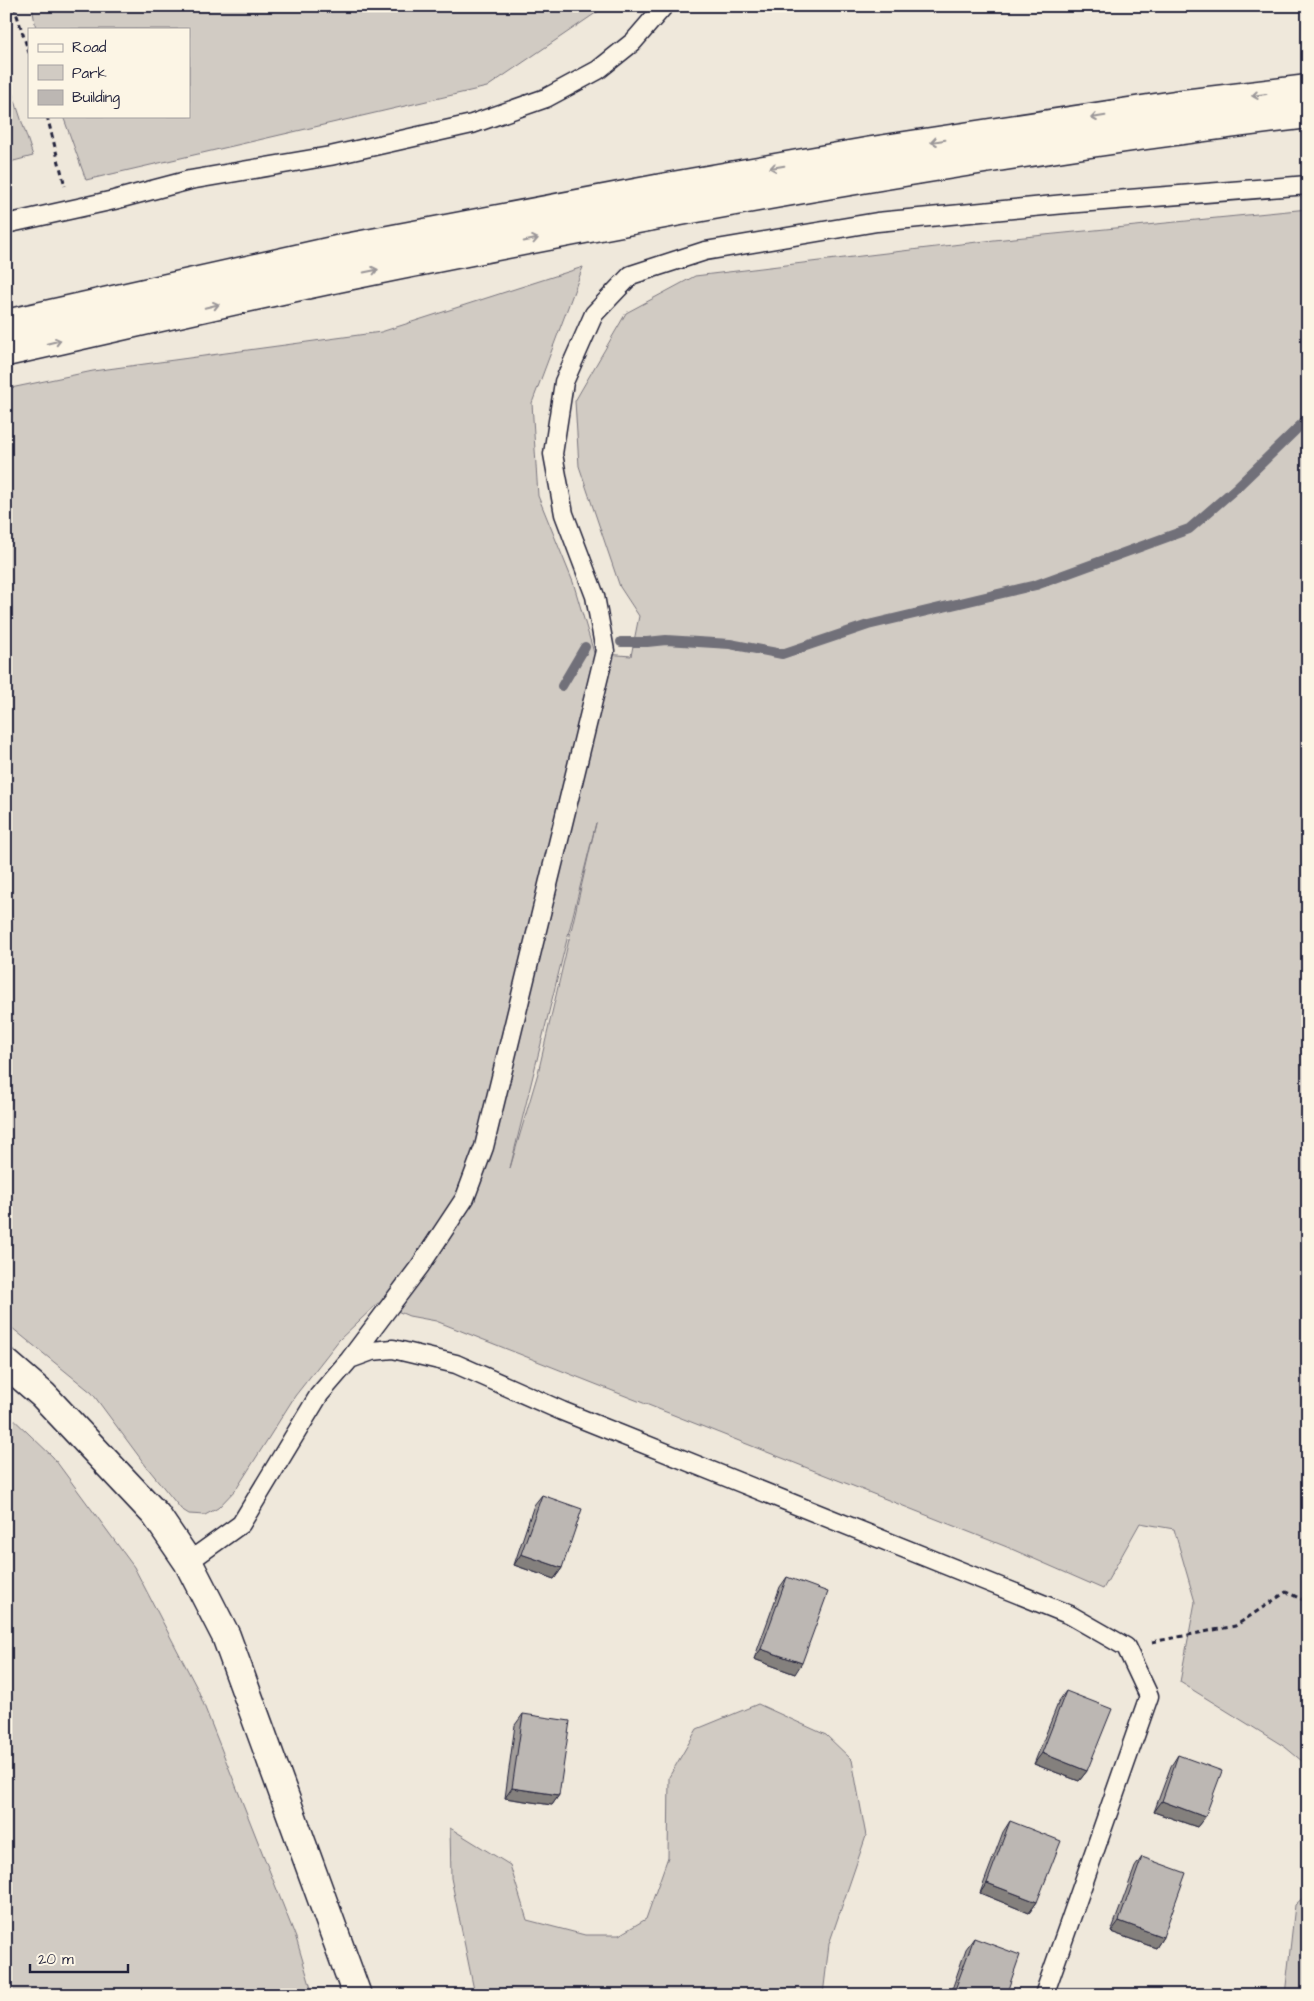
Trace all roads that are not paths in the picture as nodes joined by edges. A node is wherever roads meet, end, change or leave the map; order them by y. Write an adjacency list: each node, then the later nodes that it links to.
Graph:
1 (664, 6): 5 (lane)
2 (1308, 88): 6 (main road, one-way to 6)
3 (1308, 114): 7 (main road, one-way to 3)
4 (1308, 185): 8 (lane)
5 (6, 224)
6 (6, 324)
7 (6, 352)
8 (350, 1359): 10 (lane); 12 (lane)
9 (6, 1363): 10 (main road)
10 (188, 1562): 11 (main road)
11 (357, 1995)
12 (1044, 1995)

